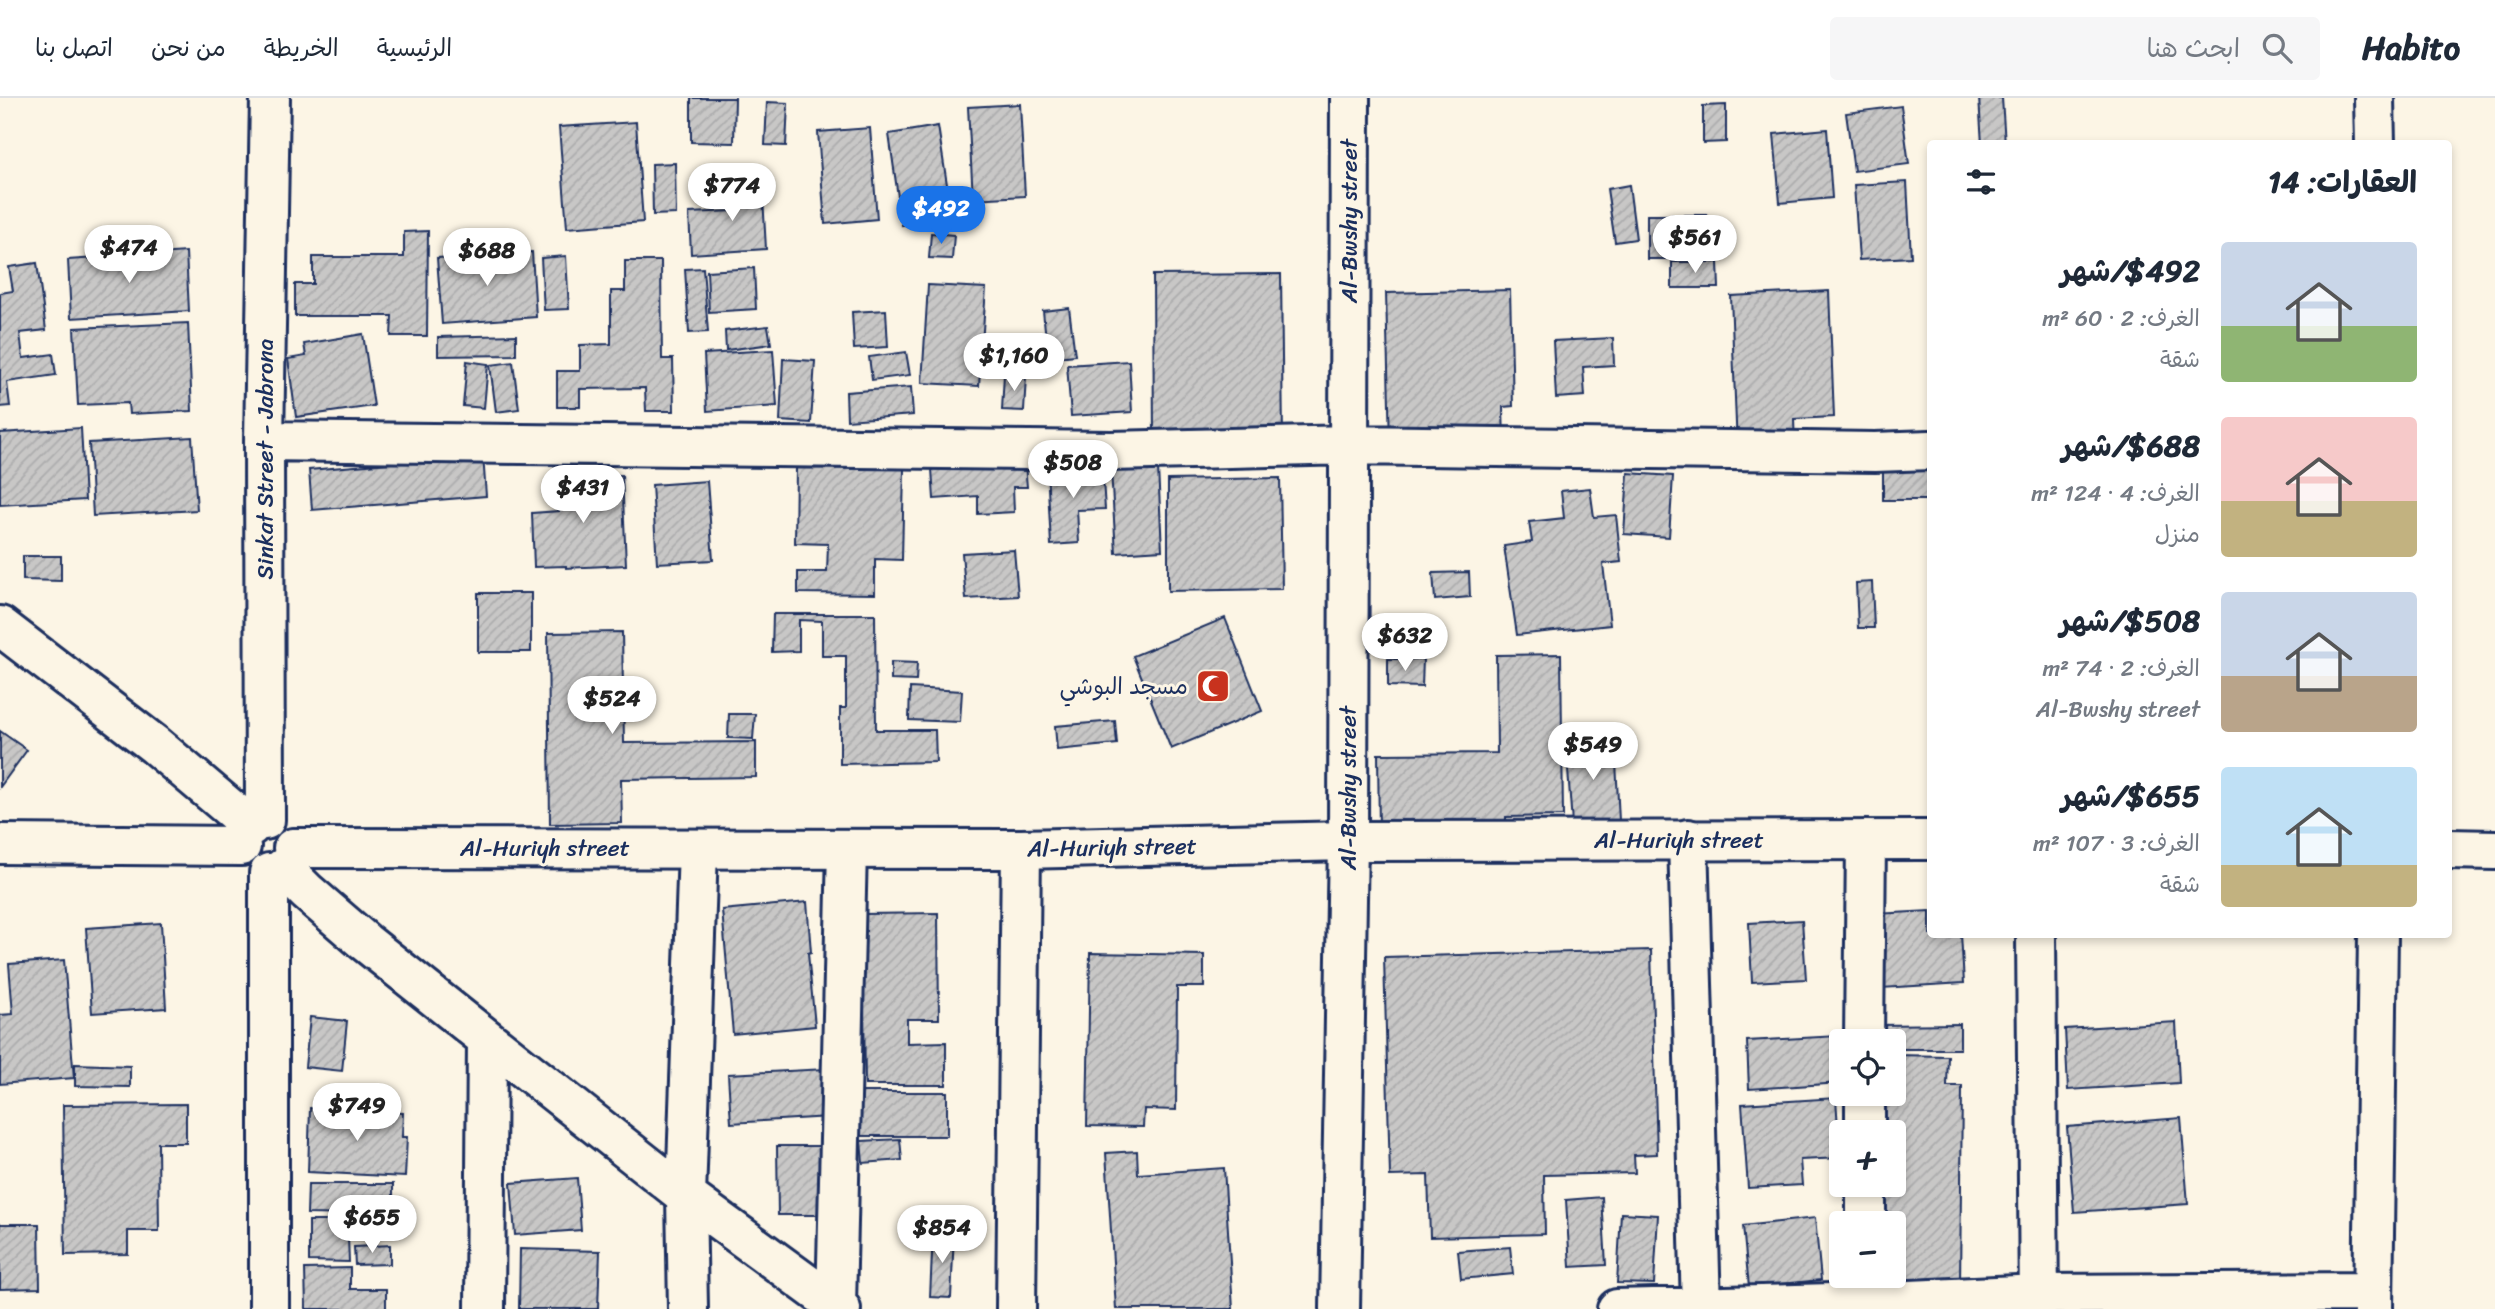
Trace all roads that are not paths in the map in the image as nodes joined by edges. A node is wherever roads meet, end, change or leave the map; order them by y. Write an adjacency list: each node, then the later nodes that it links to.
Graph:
1 (270, 98): 5 (street, Sinkat Street - Jabrona)
2 (1350, 98): 6 (street, Al-Bwshy street)
3 (2374, 98): 4 (street)
4 (2375, 140)
5 (264, 441): 6 (street); 9 (street, Sinkat Street - Jabrona)
6 (1349, 445): 7 (street); 13 (street, Al-Bwshy street)
7 (1927, 450)
8 (0, 626): 9 (street)
9 (252, 831): 14 (street); 20 (street)
10 (1688, 839): 11 (street, Al-Huriyh street); 13 (street, Al-Huriyh street); 30 (street)
11 (1866, 840): 12 (street, Al-Huriyh street); 23 (street)
12 (1927, 840)
13 (1348, 841): 17 (street, Al-Huriyh street); 35 (street, Al-Bwshy street)
14 (0, 844)
15 (698, 849): 16 (street, Al-Huriyh street); 20 (street, Al-Huriyh street); 25 (street)
16 (847, 849): 17 (street, Al-Huriyh street); 29 (street)
17 (1021, 849): 34 (street)
18 (2452, 849): 19 (street)
19 (2495, 850)
20 (282, 863): 24 (street); 31 (street)
21 (2036, 938): 27 (street)
22 (2378, 938): 28 (street)
23 (1864, 1029)
24 (487, 1039): 25 (street); 32 (street)
25 (686, 1196): 29 (street); 33 (street)
26 (1867, 1296): 27 (street); 30 (street)
27 (2039, 1301): 28 (street)
28 (2373, 1301)
29 (839, 1307)
30 (1701, 1308): 36 (street)
31 (269, 1309)
32 (485, 1309)
33 (688, 1309)
34 (1016, 1309)
35 (1340, 1309)
36 (1617, 1309)

